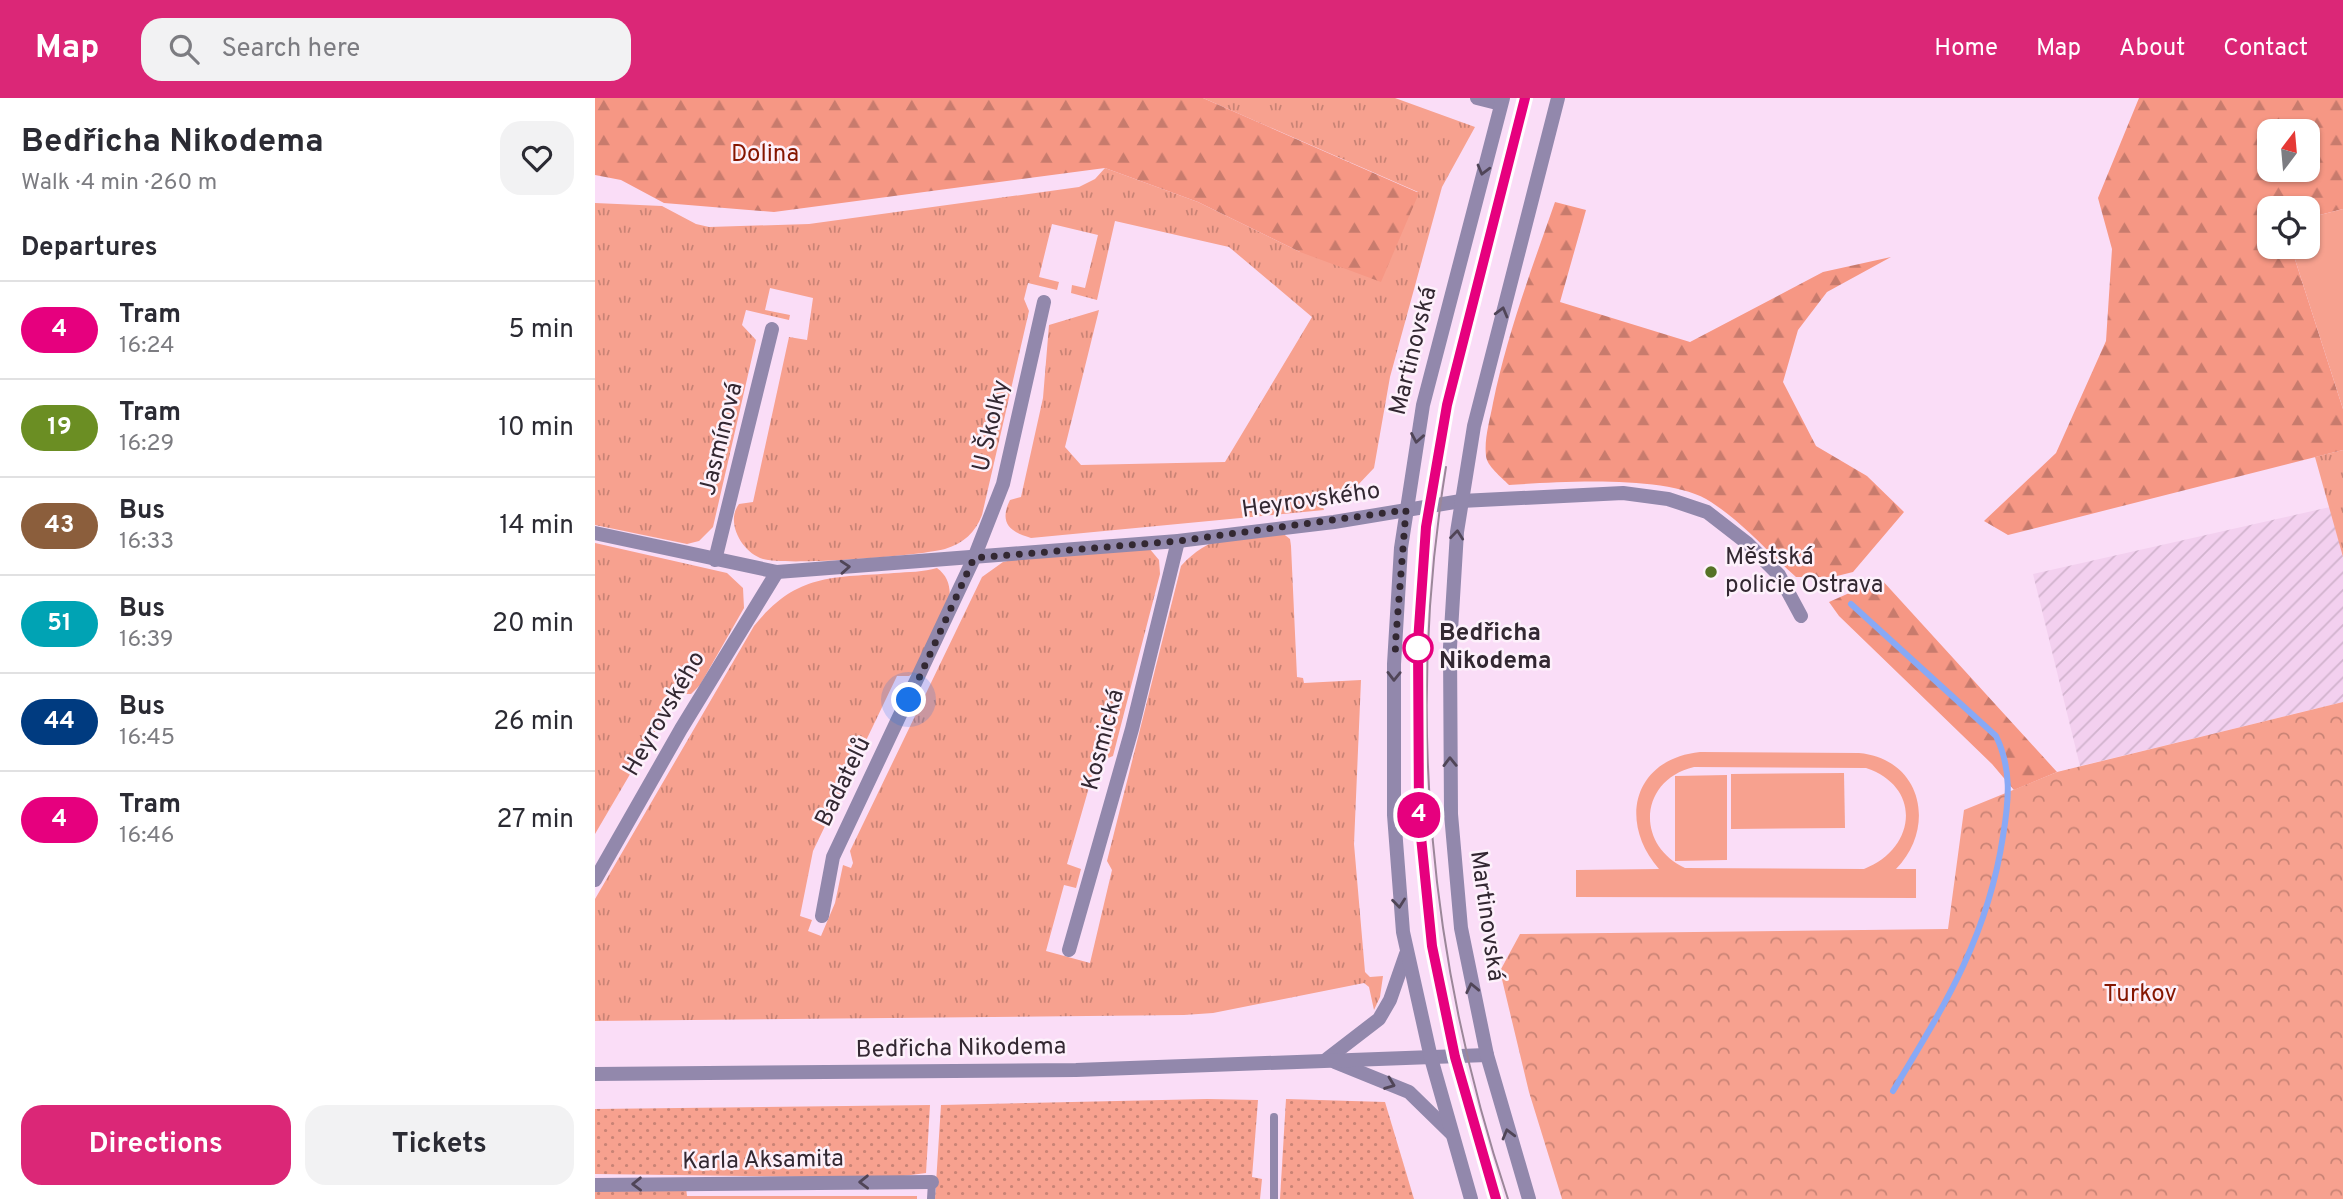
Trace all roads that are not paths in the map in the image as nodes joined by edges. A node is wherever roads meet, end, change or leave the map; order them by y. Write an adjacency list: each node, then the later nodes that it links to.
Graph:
1 (1477, 98): 3 (street)
2 (1559, 98): 6 (street, Martinovská, one-way to 2)
3 (1502, 101): 7 (street, Martinovská, one-way to 7)
4 (1044, 302): 10 (street, U Školky)
5 (772, 329): 11 (street, Jasmínová)
6 (1461, 501): 7 (street, Heyrovského); 13 (street, Heyrovského); 18 (street, Martinovská, one-way to 6)
7 (1406, 510): 9 (street, Heyrovského); 17 (street, Martinovská, one-way to 17)
8 (595, 533): 11 (street, Heyrovského)
9 (1178, 541): 10 (street, Heyrovského); 16 (street, Kosmická)
10 (974, 558): 12 (street, Heyrovského, one-way to 10); 15 (street, Badatelů)
11 (716, 560): 12 (street, Heyrovského)
12 (777, 572): 14 (street, Heyrovského)
13 (1801, 616)
14 (595, 880)
15 (822, 916)
16 (1069, 950)
17 (1406, 954): 19 (street, Martinovská); 20 (street, Martinovská)
18 (1487, 1055): 19 (street, Bedřicha Nikodema); 29 (street, Martinovská, one-way to 18)
19 (1431, 1058): 20 (street, Bedřicha Nikodema); 23 (street, Martinovská)
20 (1327, 1059): 21 (street, Bedřicha Nikodema); 23 (street, Bedřicha Nikodema, one-way to 23)
21 (595, 1074)
22 (1274, 1117): 27 (lane)
23 (1451, 1133): 28 (street, Martinovská)
24 (932, 1182): 25 (street, Karla Aksamita, one-way to 25); 26 (lane)
25 (595, 1185)
26 (931, 1199)
27 (1273, 1199)
28 (1471, 1199)
29 (1529, 1199)

